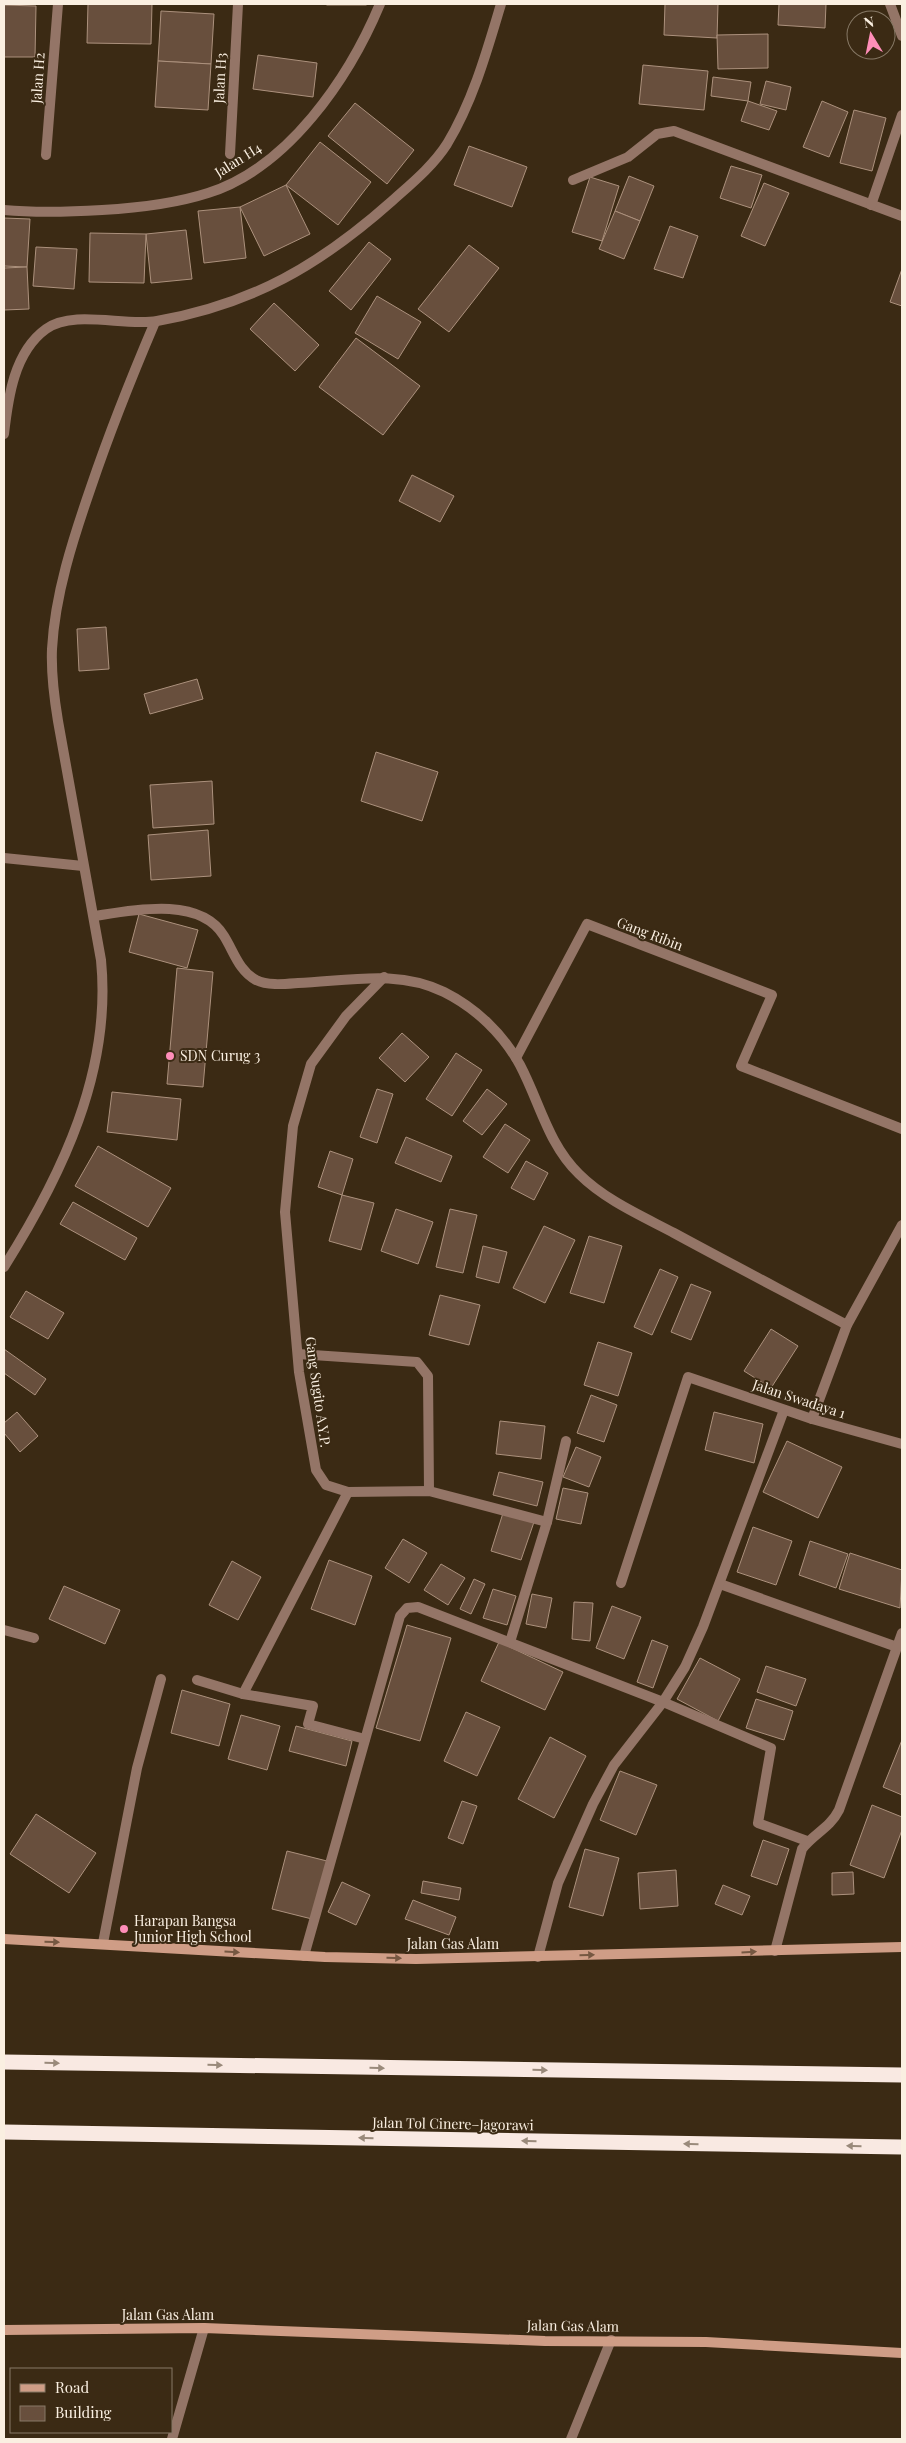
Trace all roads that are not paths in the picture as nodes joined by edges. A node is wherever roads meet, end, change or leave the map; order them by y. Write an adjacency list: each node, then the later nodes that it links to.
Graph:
1 (58, 4): 9 (street, Jalan H2)
2 (238, 4): 8 (street, Jalan H3)
3 (380, 4): 12 (street, Jalan H4)
4 (500, 4): 14 (street)
5 (890, 4): 6 (street)
6 (902, 36)
7 (902, 115): 11 (street)
8 (230, 154)
9 (46, 155)
10 (573, 180): 11 (street)
11 (871, 205): 13 (street)
12 (4, 210)
13 (902, 216)
14 (155, 322): 15 (street); 17 (street)
15 (4, 434)
16 (4, 858): 17 (street)
17 (83, 866): 18 (street)
18 (94, 916): 19 (street); 23 (street)
19 (384, 977): 20 (street); 25 (street, Gang Sugito A.Y.P.)
20 (516, 1058): 21 (street, Gang Ribin); 24 (street)
21 (902, 1129)
22 (902, 1225): 24 (street)
23 (4, 1267)
24 (846, 1324): 27 (street)
25 (298, 1354): 30 (street); 31 (street, Gang Sugito A.Y.P.)
26 (784, 1410): 27 (street, Jalan Swadaya 1); 33 (street, Jalan Swadaya 1); 34 (street)
27 (812, 1420): 29 (street, Jalan Swadaya 1)
28 (566, 1441): 32 (street)
29 (902, 1444)
30 (429, 1491): 31 (street, Gang Sugito A.Y.P.); 32 (street, Gang Sugito A.Y.P.)
31 (348, 1492): 42 (street)
32 (547, 1522): 38 (street)
33 (621, 1583)
34 (720, 1584): 39 (street); 43 (street)
35 (4, 1630): 37 (street)
36 (902, 1633): 39 (street)
37 (34, 1638)
38 (510, 1642): 43 (street); 44 (street)
39 (897, 1647): 45 (street)
40 (161, 1679): 47 (street)
41 (197, 1680): 42 (street)
42 (243, 1694): 44 (street)
43 (663, 1702): 45 (street); 51 (street)
44 (365, 1739): 50 (street)
45 (807, 1842): 49 (street)
46 (4, 1939): 47 (main road, Jalan Gas Alam, one-way to 47)
47 (103, 1944): 50 (main road, Jalan Gas Alam, one-way to 50)
48 (902, 1948): 49 (main road, Jalan Gas Alam)
49 (775, 1951): 51 (main road, Jalan Gas Alam, one-way to 49)
50 (304, 1956): 51 (main road, Jalan Gas Alam, one-way to 51)
51 (538, 1957)
52 (4, 2062): 53 (highway, one-way to 53)
53 (902, 2075)
54 (4, 2132): 55 (highway, Jalan Tol Cinere–Jagorawi, one-way to 54)
55 (902, 2147)
56 (204, 2328): 57 (main road, Jalan Gas Alam); 58 (main road, Jalan Gas Alam); 60 (street)
57 (4, 2330)
58 (611, 2340): 59 (main road, Jalan Gas Alam); 61 (street)
59 (902, 2353)
60 (172, 2439)
61 (571, 2439)

